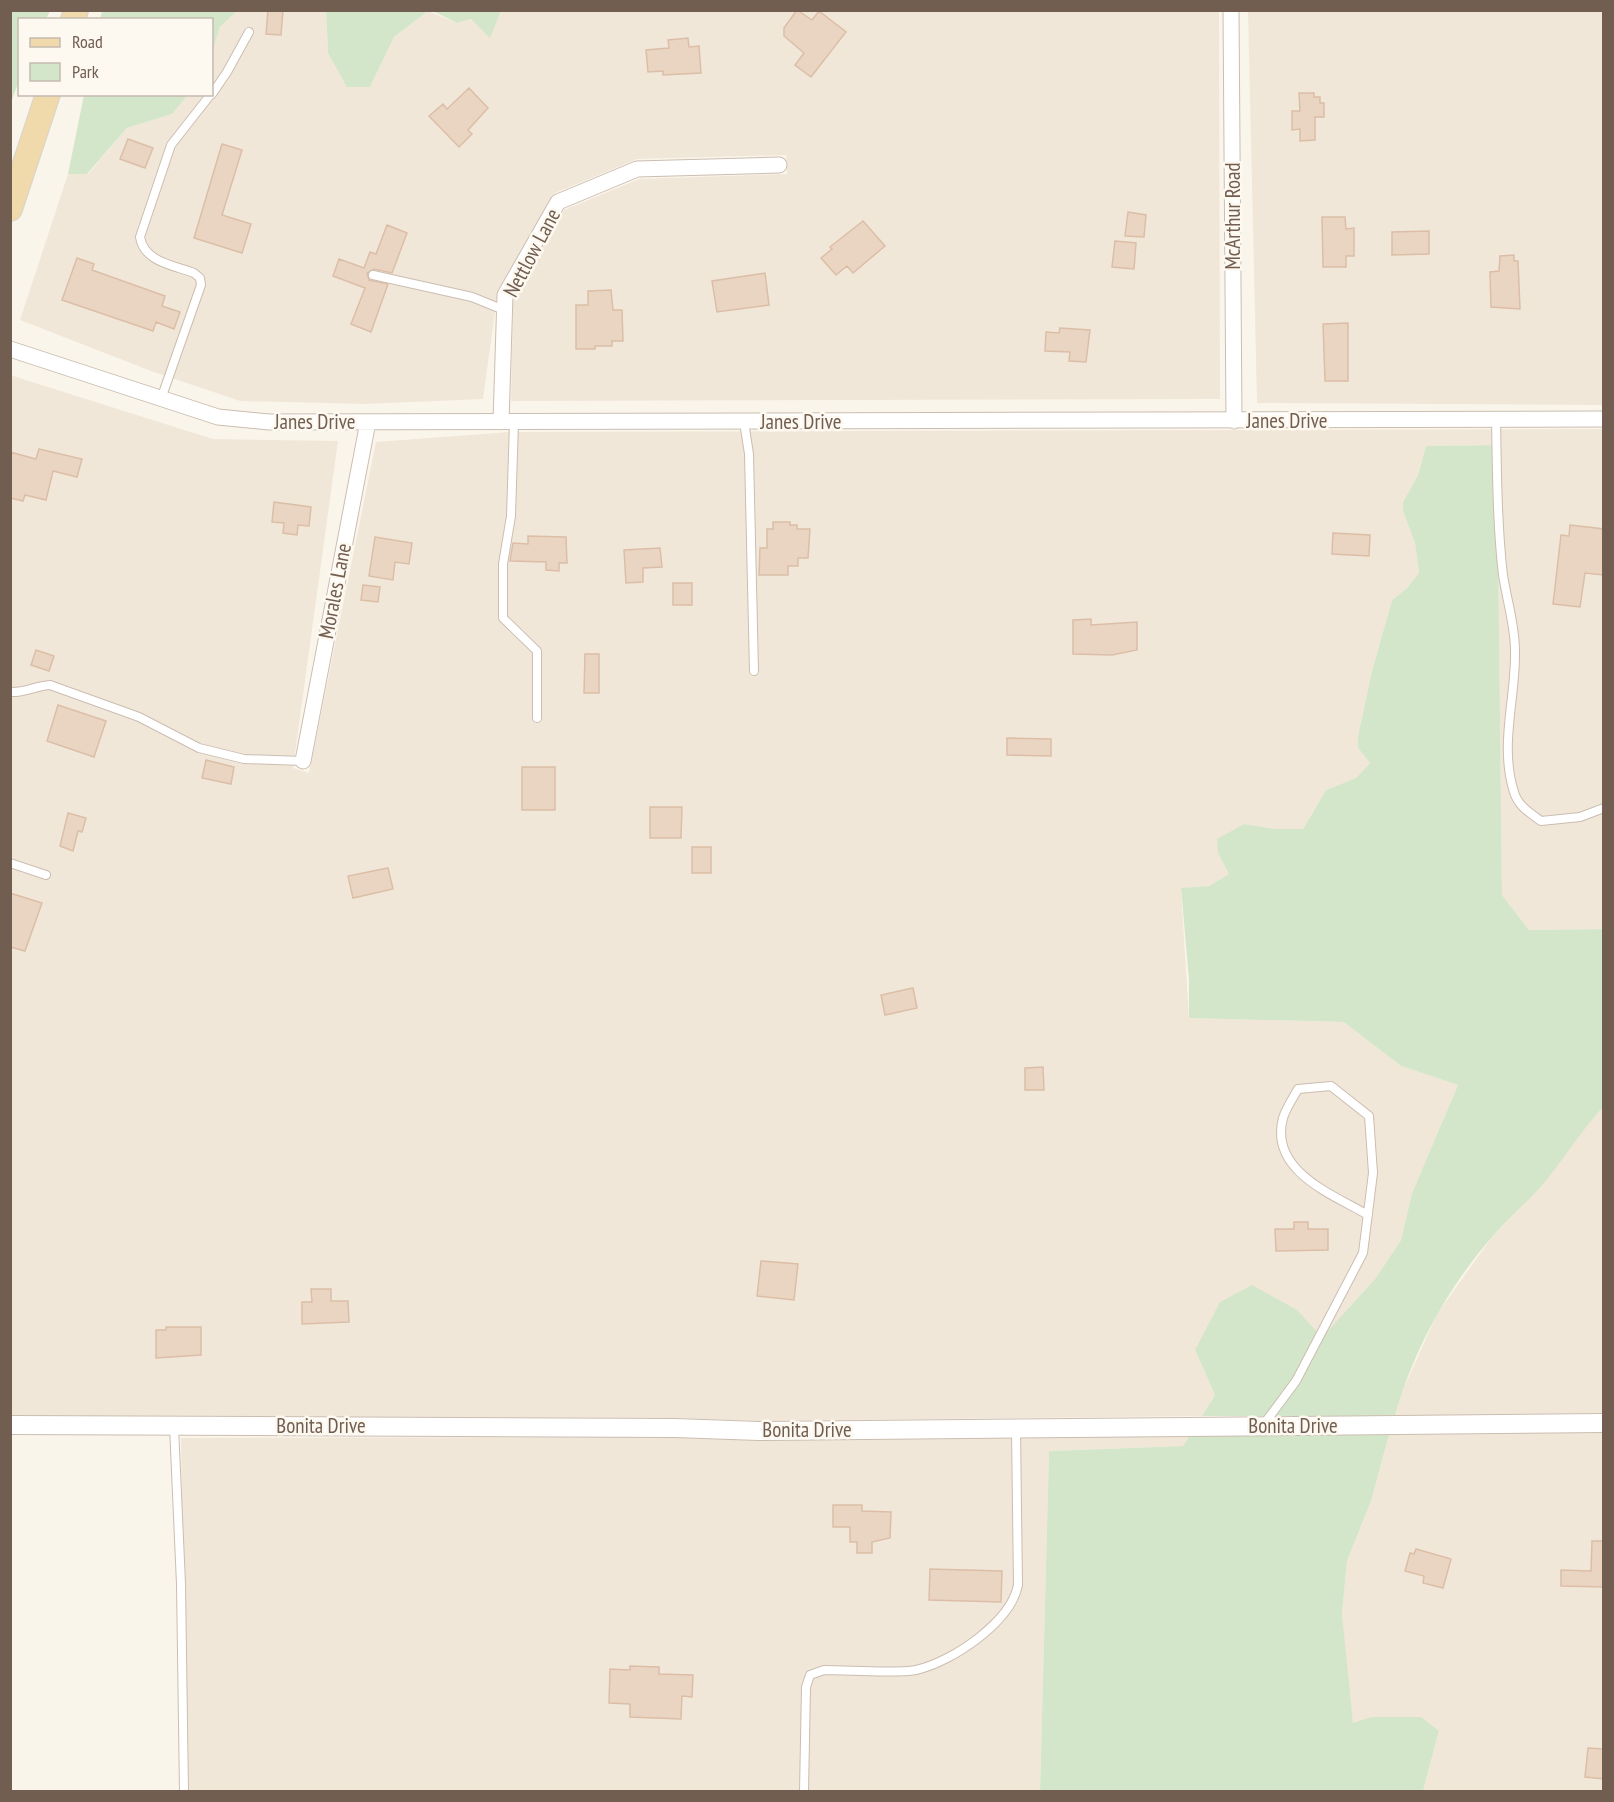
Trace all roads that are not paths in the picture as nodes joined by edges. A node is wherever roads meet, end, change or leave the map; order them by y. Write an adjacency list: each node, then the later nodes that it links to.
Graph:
1 (1231, 10): 14 (street, McArthur Road)
2 (249, 32): 3 (lane)
3 (213, 91)
4 (47, 96): 7 (main road)
5 (209, 96): 11 (lane)
6 (779, 165): 9 (street, Nettlow Lane)
7 (10, 209)
8 (373, 275): 9 (lane)
9 (504, 310): 16 (street, Nettlow Lane)
10 (10, 349): 11 (street, Janes Drive)
11 (161, 399): 15 (street, Janes Drive)
12 (1604, 419): 13 (street, Janes Drive)
13 (1496, 420): 14 (street, Janes Drive); 22 (lane)
14 (1234, 421): 17 (street, Janes Drive)
15 (368, 422): 16 (street, Janes Drive); 21 (street, Morales Lane)
16 (508, 422): 17 (street, Janes Drive); 20 (lane)
17 (744, 422): 18 (lane)
18 (754, 671)
19 (10, 692): 21 (lane)
20 (537, 718)
21 (303, 761)
22 (1604, 808)
23 (10, 863): 24 (lane)
24 (46, 875)
25 (1368, 1215): 25 (lane); 29 (lane)
26 (1604, 1423): 29 (street, Bonita Drive)
27 (10, 1425): 28 (street, Bonita Drive)
28 (174, 1425): 30 (street, Bonita Drive); 31 (lane)
29 (1263, 1426): 30 (street, Bonita Drive)
30 (1016, 1428): 32 (lane)
31 (184, 1791)
32 (804, 1791)

